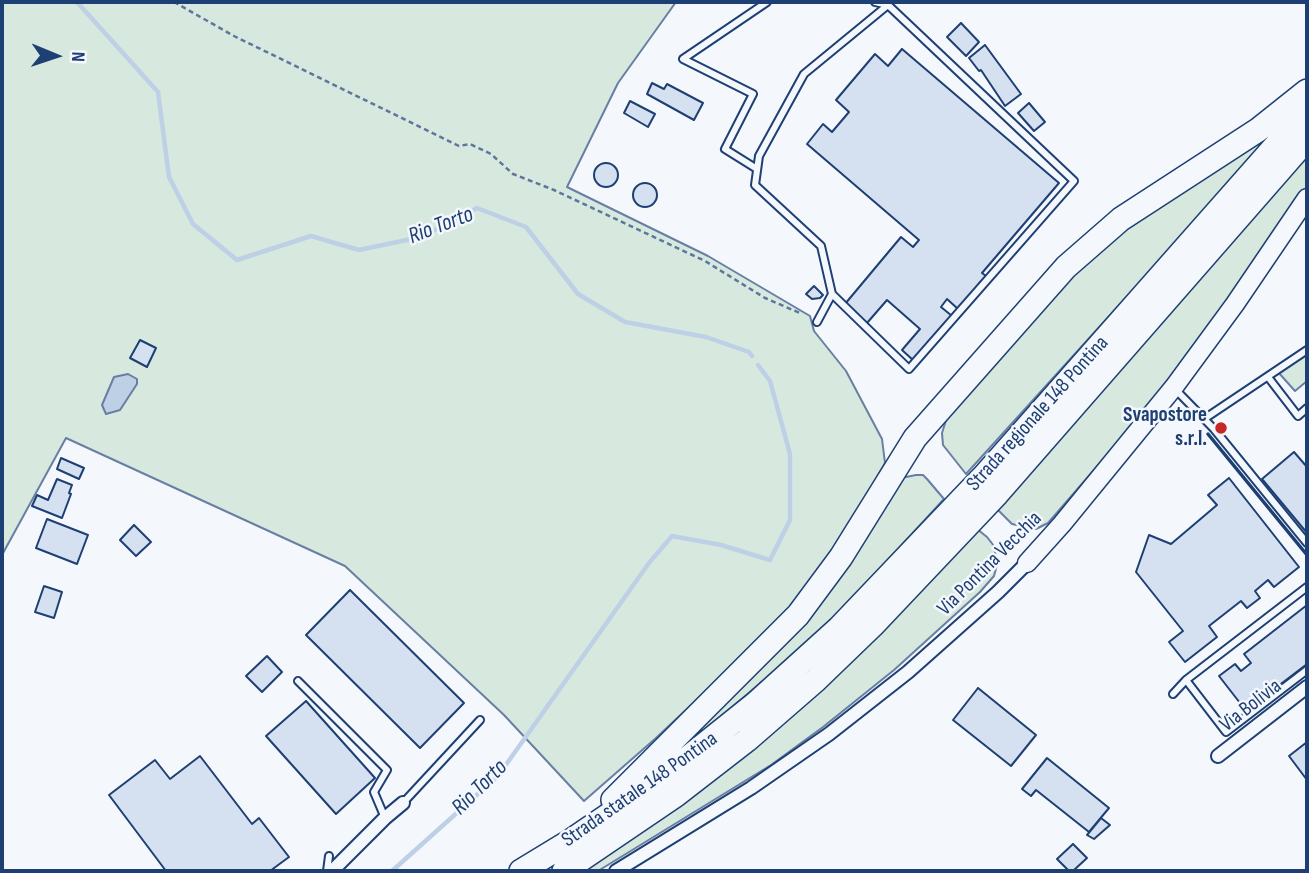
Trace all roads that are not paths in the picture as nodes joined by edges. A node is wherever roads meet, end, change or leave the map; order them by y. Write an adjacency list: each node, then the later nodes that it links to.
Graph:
1 (767, 2): 7 (lane)
2 (875, 2): 3 (lane)
3 (888, 5): 7 (lane); 9 (lane)
4 (1307, 91): 30 (highway)
5 (1307, 110): 16 (highway, Strada regionale 148 Pontina)
6 (1307, 139): 16 (highway, Strada regionale 148 Pontina)
7 (757, 169): 9 (lane)
8 (1307, 198): 13 (street, Via Pontina Vecchia)
9 (832, 294): 10 (lane)
10 (817, 322)
11 (1307, 350): 12 (lane)
12 (1268, 377): 14 (lane); 15 (lane)
13 (1174, 387): 15 (lane); 18 (street, Via Pontina Vecchia)
14 (1307, 408)
15 (1204, 419): 17 (lane)
16 (990, 486): 25 (highway, Strada regionale 148 Pontina)
17 (1307, 542)
18 (1027, 562): 35 (street, Via Pontina Vecchia)
19 (1307, 587): 21 (lane)
20 (1307, 670): 21 (lane)
21 (1186, 680): 24 (lane)
22 (298, 681): 29 (lane)
23 (1307, 687): 27 (street, Via Bolivia)
24 (1172, 694)
25 (764, 711): 30 (highway, Strada statale 148 Pontina); 34 (highway, Strada statale 148 Pontina)
26 (480, 720): 28 (lane)
27 (1218, 756)
28 (403, 803): 29 (street)
29 (385, 818): 32 (street)
30 (572, 840): 33 (highway, Strada statale 148 Pontina)
31 (329, 856): 32 (lane)
32 (326, 871)
33 (521, 871)
34 (564, 871)
35 (616, 871)

